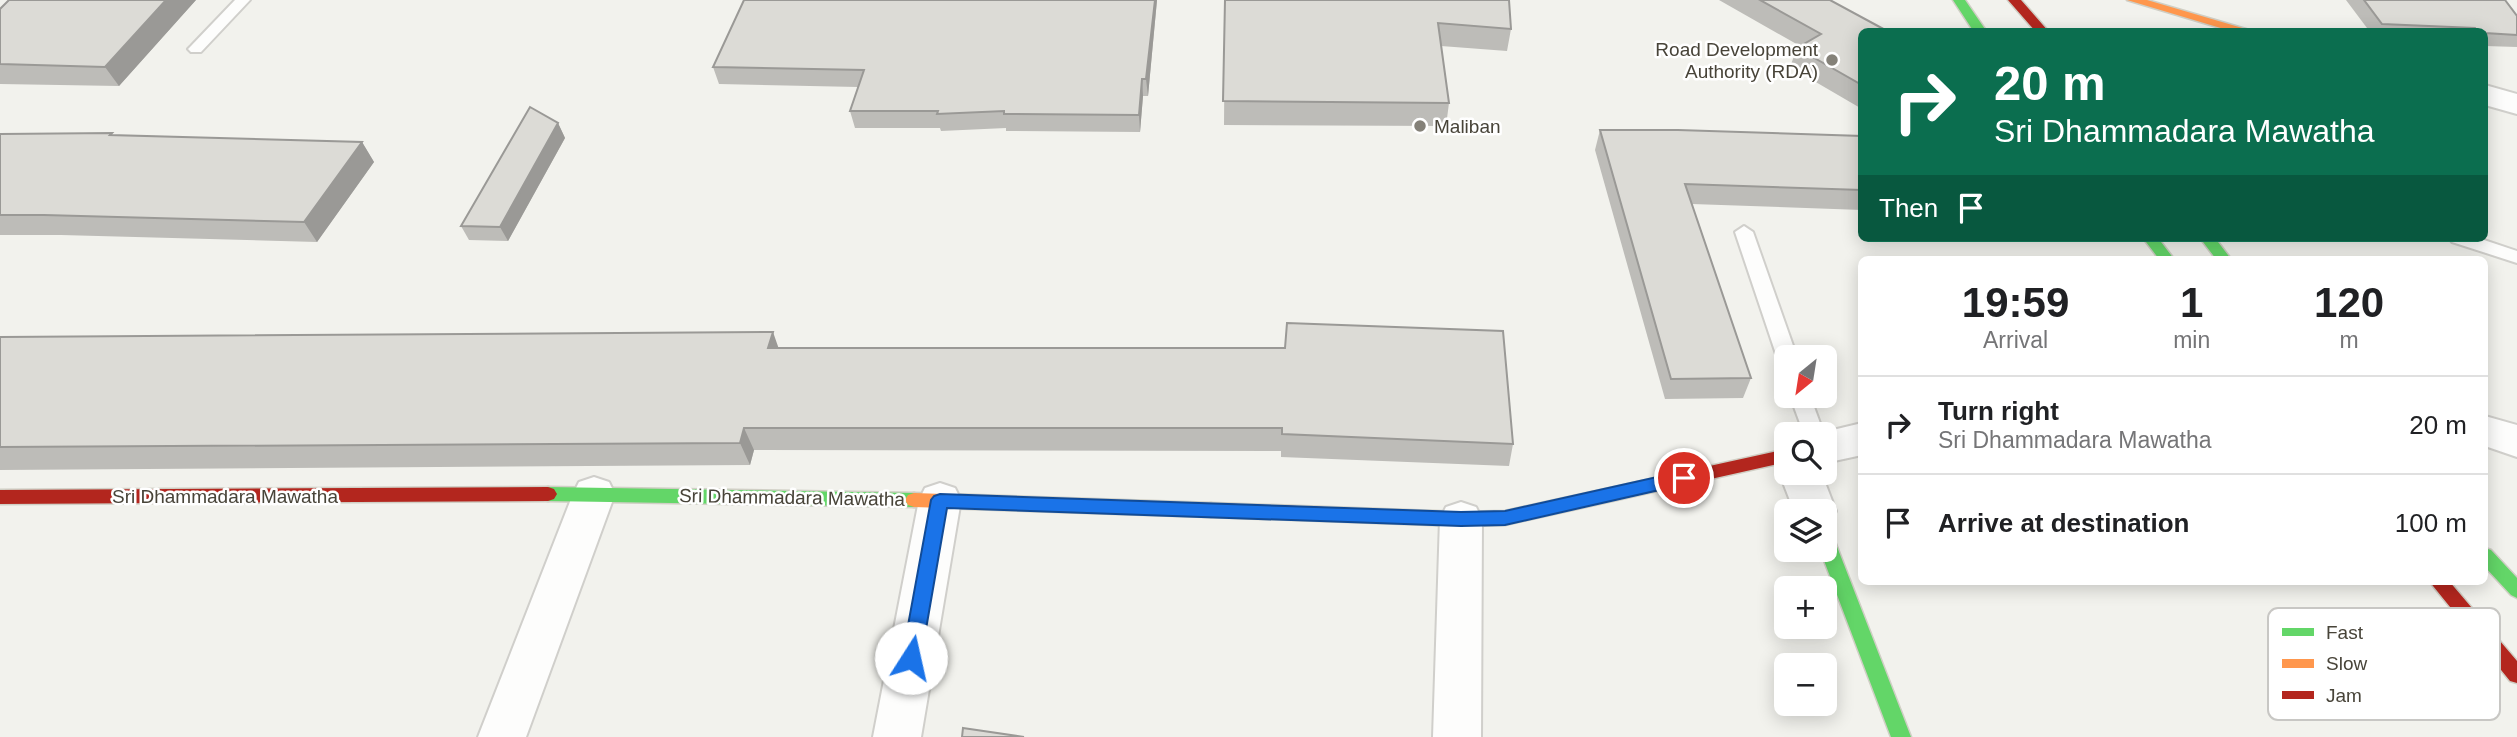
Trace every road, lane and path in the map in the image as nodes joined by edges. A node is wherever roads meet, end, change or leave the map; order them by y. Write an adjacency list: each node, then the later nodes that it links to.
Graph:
1 (243, 0): 8 (lane)
2 (1959, 0): 5 (main road)
3 (2014, 0): 6 (main road)
4 (2133, 0): 7 (main road)
5 (1978, 28)
6 (2039, 28)
7 (2235, 28)
8 (196, 49)
9 (2488, 96): 10 (street)
10 (2517, 104)
11 (1744, 232): 18 (lane)
12 (2153, 242): 15 (main road)
13 (2210, 242): 16 (main road)
14 (2470, 242): 17 (lane)
15 (2165, 256)
16 (2222, 256)
17 (2517, 257)
18 (1783, 345)
19 (2488, 432): 21 (street)
20 (1858, 440): 22 (street)
21 (2517, 441)
22 (1837, 444)
23 (1774, 458): 27 (main road, Sri Dhammadara Mawatha)
24 (594, 494): 25 (main road, Sri Dhammadara Mawatha); 26 (main road, Sri Dhammadara Mawatha); 35 (street)
25 (0, 497)
26 (940, 500): 27 (main road, Sri Dhammadara Mawatha); 36 (street)
27 (1461, 519): 37 (street)
28 (2488, 558): 31 (main road)
29 (1834, 562): 38 (main road)
30 (2441, 585): 32 (main road)
31 (2517, 590)
32 (2461, 608)
33 (2500, 655): 34 (main road)
34 (2517, 675)
35 (502, 737)
36 (897, 737)
37 (1457, 737)
38 (1901, 737)

